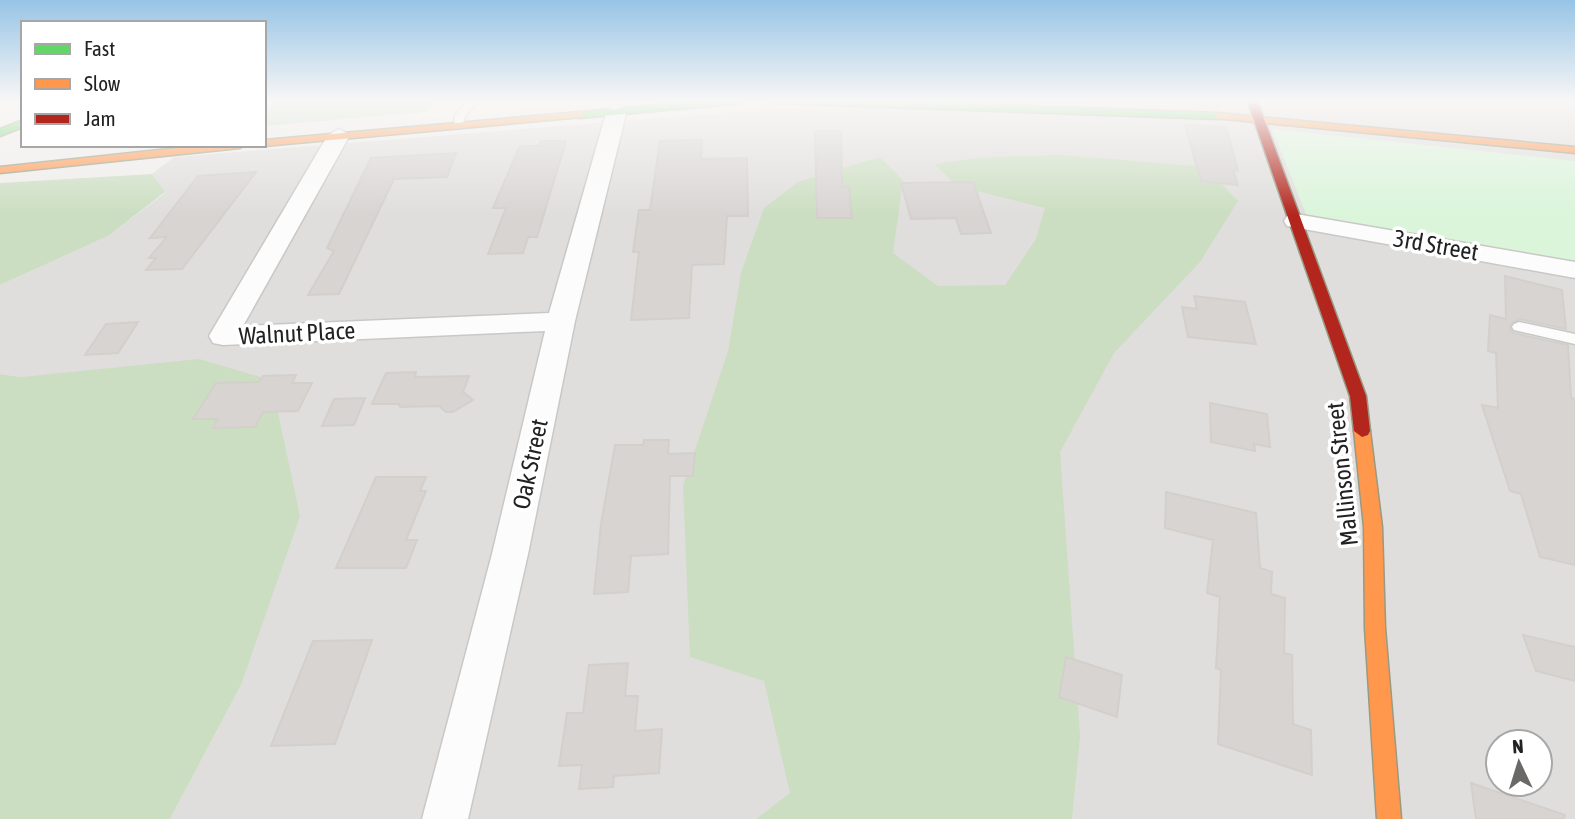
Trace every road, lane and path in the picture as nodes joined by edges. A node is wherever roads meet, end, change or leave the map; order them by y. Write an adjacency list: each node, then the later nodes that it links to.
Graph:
1 (309, 138): 6 (main road)
2 (338, 138): 12 (street, Walnut Place)
3 (610, 138): 12 (street, Oak Street)
4 (1266, 138): 10 (main road, Mallinson Street)
5 (1459, 138): 8 (main road)
6 (266, 143)
7 (220, 147): 9 (main road)
8 (1575, 150)
9 (1, 169)
10 (1296, 221): 11 (street, 3rd Street); 16 (main road, Mallinson Street)
11 (1575, 270)
12 (561, 321): 15 (street, Oak Street)
13 (1519, 327): 14 (lane)
14 (1575, 339)
15 (445, 819)
16 (1390, 819)

